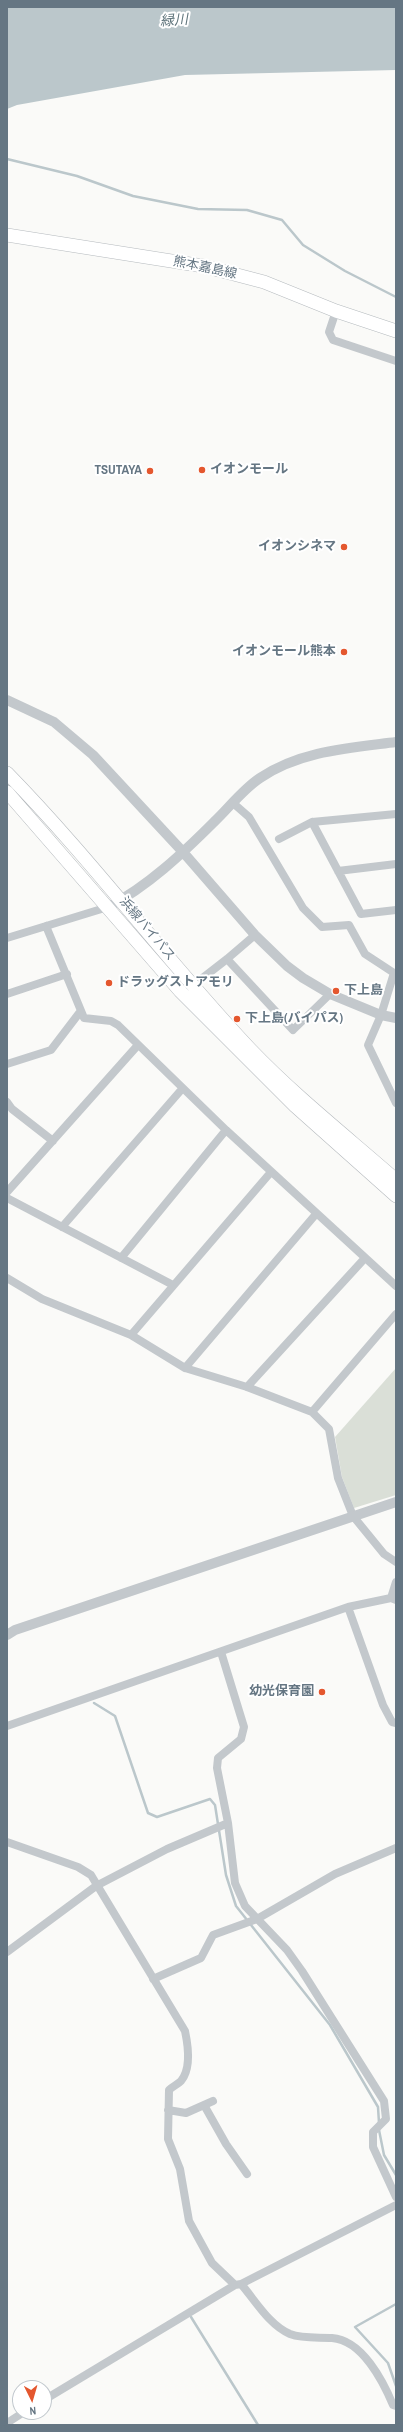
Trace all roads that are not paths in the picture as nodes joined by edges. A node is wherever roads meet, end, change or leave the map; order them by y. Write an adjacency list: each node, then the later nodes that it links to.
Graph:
1 (7, 235): 2 (main road, 熊本嘉島線)
2 (336, 311): 3 (main road, 熊本嘉島線); 4 (street)
3 (396, 331)
4 (396, 361)
5 (7, 700): 13 (street)
6 (396, 742): 9 (street)
7 (7, 773): 16 (main road, 浜線バイパス)
8 (7, 792): 17 (main road, 浜線バイパス)
9 (233, 803): 13 (street); 29 (street)
10 (396, 814): 11 (street)
11 (312, 822): 12 (street); 15 (street)
12 (279, 839)
13 (183, 852): 16 (street); 20 (street)
14 (396, 864): 15 (street)
15 (338, 871): 18 (street)
16 (122, 900): 17 (street); 24 (main road, 浜線バイパス)
17 (108, 907): 19 (street); 25 (main road, 浜線バイパス)
18 (396, 910)
19 (46, 926): 21 (street); 23 (street)
20 (255, 935): 22 (street); 27 (street)
21 (7, 938)
22 (228, 960): 24 (street); 27 (street)
23 (67, 974): 26 (street); 28 (street)
24 (194, 986): 25 (street); 40 (main road, 浜線バイパス)
25 (180, 991): 42 (main road, 浜線バイパス)
26 (7, 994)
27 (330, 994): 29 (street)
28 (80, 1012): 31 (street); 32 (street)
29 (381, 1015): 30 (street); 35 (street)
30 (396, 1018)
31 (138, 1045): 33 (street); 38 (street)
32 (7, 1064)
33 (182, 1089): 37 (street); 45 (street)
34 (7, 1102): 36 (street)
35 (396, 1103)
36 (10, 1111): 38 (street)
37 (226, 1130): 39 (street); 46 (street)
38 (53, 1141): 41 (street)
39 (271, 1172): 44 (street); 49 (street)
40 (396, 1180)
41 (7, 1192)
42 (396, 1196)
43 (7, 1198): 45 (street)
44 (316, 1214): 47 (street); 53 (street)
45 (62, 1227): 46 (street)
46 (121, 1258): 49 (street)
47 (364, 1258): 50 (street); 54 (street)
48 (7, 1278): 52 (street)
49 (173, 1285): 52 (street)
50 (396, 1286)
51 (396, 1314): 55 (street)
52 (131, 1335): 53 (street)
53 (184, 1368): 54 (street)
54 (247, 1387): 55 (street)
55 (312, 1412): 57 (street)
56 (396, 1502): 57 (street)
57 (353, 1516): 58 (street); 62 (street)
58 (396, 1562)
59 (396, 1582): 60 (street)
60 (393, 1599): 61 (street)
61 (348, 1608): 63 (street); 64 (street)
62 (7, 1635)
63 (221, 1652): 65 (street); 66 (street)
64 (396, 1723)
65 (7, 1726)
66 (228, 1823): 69 (street); 70 (street)
67 (7, 1842): 69 (street)
68 (396, 1848): 70 (street)
69 (96, 1886): 71 (street); 72 (street)
70 (257, 1919): 72 (street); 77 (street)
71 (7, 1952)
72 (153, 1979): 75 (street)
73 (214, 2100): 74 (street)
74 (204, 2105): 75 (street); 76 (street)
75 (168, 2110): 79 (street)
76 (247, 2174)
77 (396, 2198)
78 (396, 2205): 79 (street)
79 (238, 2284): 80 (street); 81 (street)
80 (52, 2395)
81 (395, 2405)

